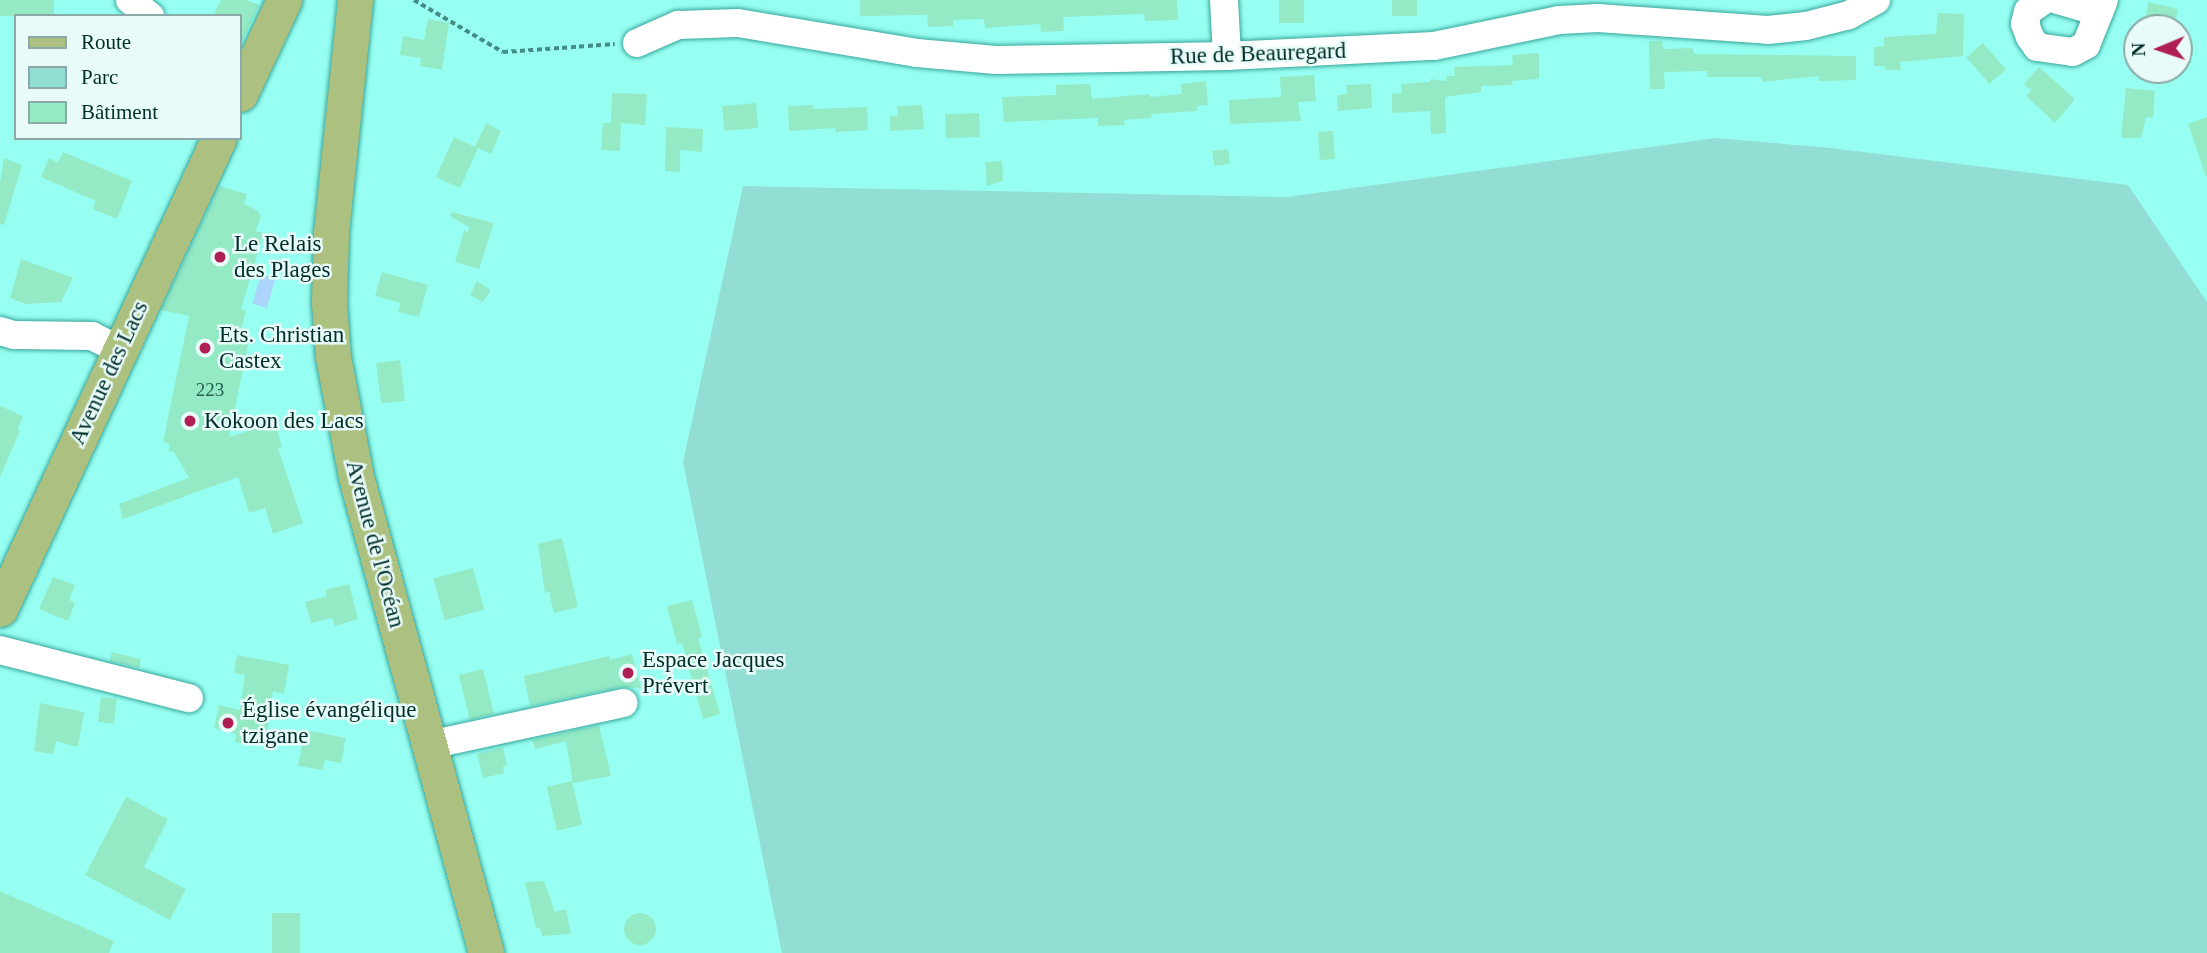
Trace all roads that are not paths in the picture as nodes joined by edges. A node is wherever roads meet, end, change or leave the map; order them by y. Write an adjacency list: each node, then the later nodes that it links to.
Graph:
1 (130, 0): 9 (street)
2 (284, 0): 12 (main road)
3 (355, 0): 20 (main road, Avenue de l'Océan)
4 (1224, 0): 11 (street)
5 (1876, 0): 11 (street, Rue de Beauregard)
6 (2044, 0): 8 (street)
7 (2058, 0): 8 (street)
8 (2101, 6)
9 (148, 14)
10 (637, 43): 11 (street, Rue de Beauregard)
11 (1227, 56)
12 (242, 85)
13 (218, 140): 15 (main road, Avenue des Lacs)
14 (0, 331): 15 (street)
15 (120, 350): 16 (main road, Avenue des Lacs)
16 (0, 609)
17 (0, 650): 18 (street)
18 (189, 698)
19 (624, 703): 20 (street)
20 (429, 745): 21 (main road, Avenue de l'Océan)
21 (486, 953)

